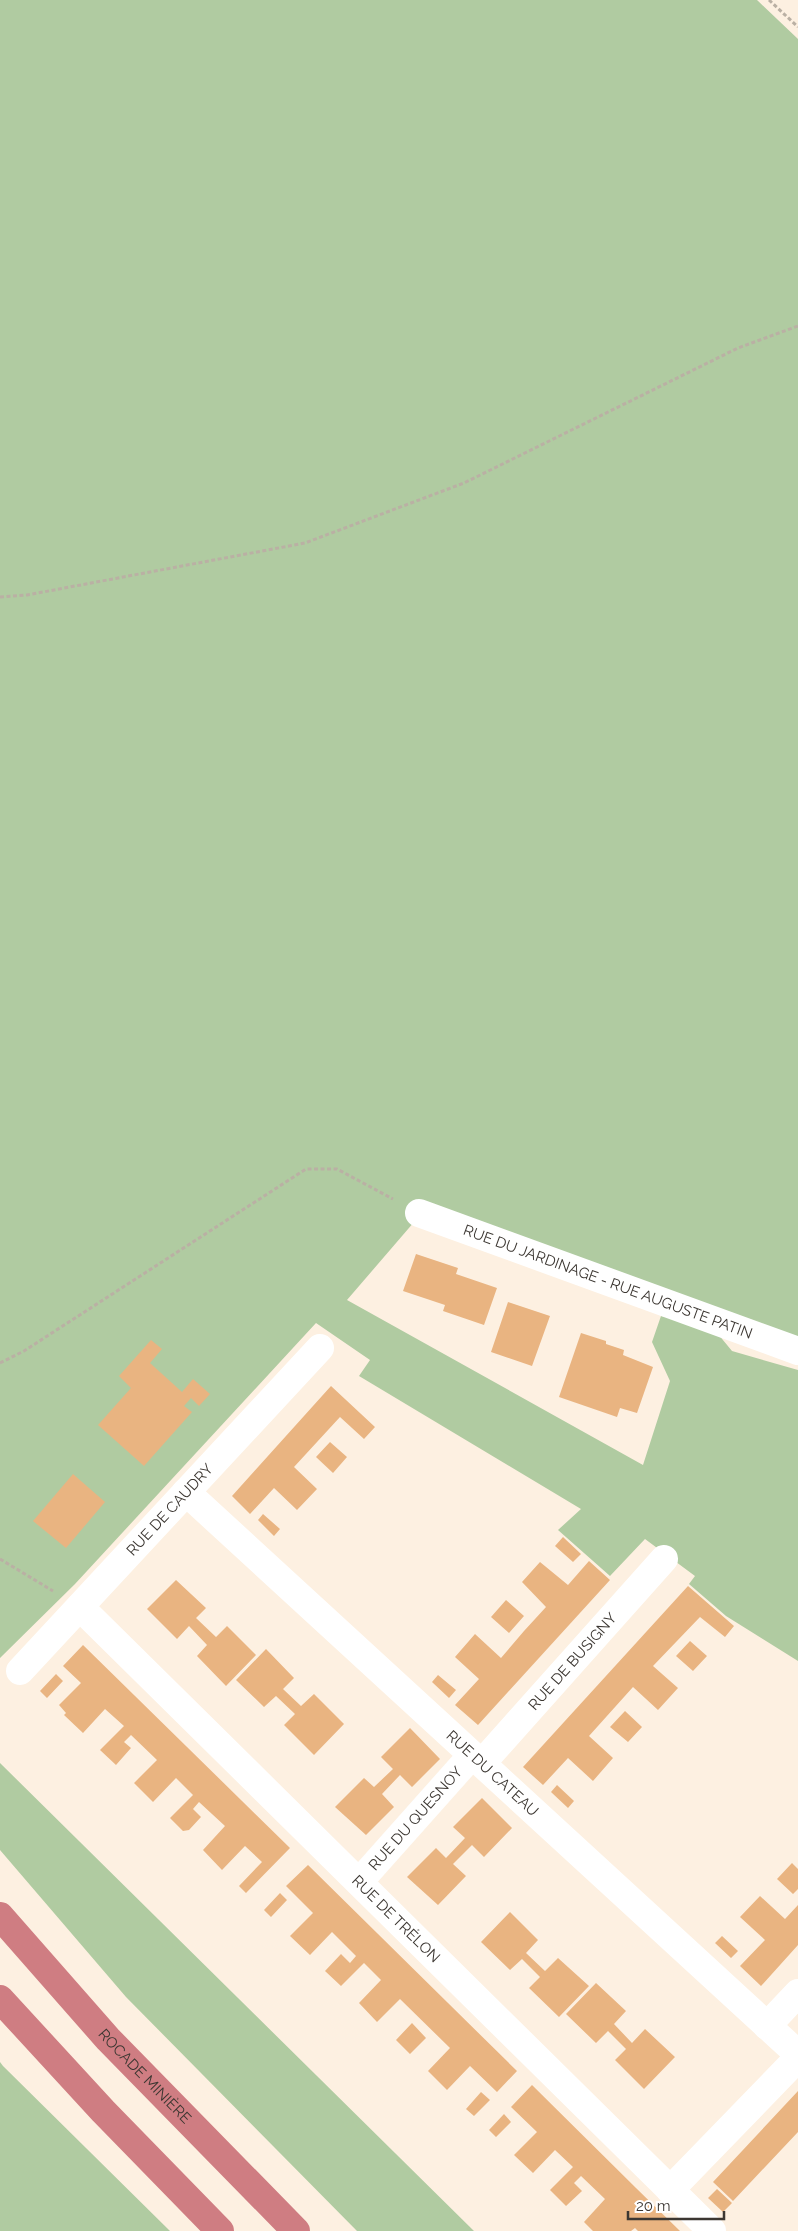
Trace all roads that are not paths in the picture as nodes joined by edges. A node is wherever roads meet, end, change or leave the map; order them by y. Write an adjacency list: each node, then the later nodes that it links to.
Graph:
1 (419, 1214): 3 (street, RUE DU JARDINAGE - RUE AUGUSTE PATIN)
2 (320, 1348): 4 (street, RUE DE CAUDRY)
3 (798, 1351)
4 (186, 1492): 6 (street, RUE DE CAUDRY); 8 (street, RUE DU CATEAU)
5 (664, 1559): 8 (street, RUE DE BUSIGNY)
6 (80, 1607): 7 (street, RUE DE CAUDRY); 9 (street, RUE DE TRÉLON)
7 (20, 1671)
8 (477, 1760): 9 (street, RUE DU QUESNOY); 13 (street, RUE DU CATEAU)
9 (359, 1882): 15 (street, RUE DE TRÉLON)
10 (0, 1916): 17 (highway, ROCADE MINIÈRE)
11 (798, 1993): 13 (street)
12 (0, 1999): 16 (highway)
13 (768, 2026): 14 (street, RUE DU CATEAU)
14 (798, 2056): 15 (street)
15 (670, 2190): 18 (street, RUE DE TRÉLON)
16 (220, 2231)
17 (296, 2231)
18 (712, 2231)

